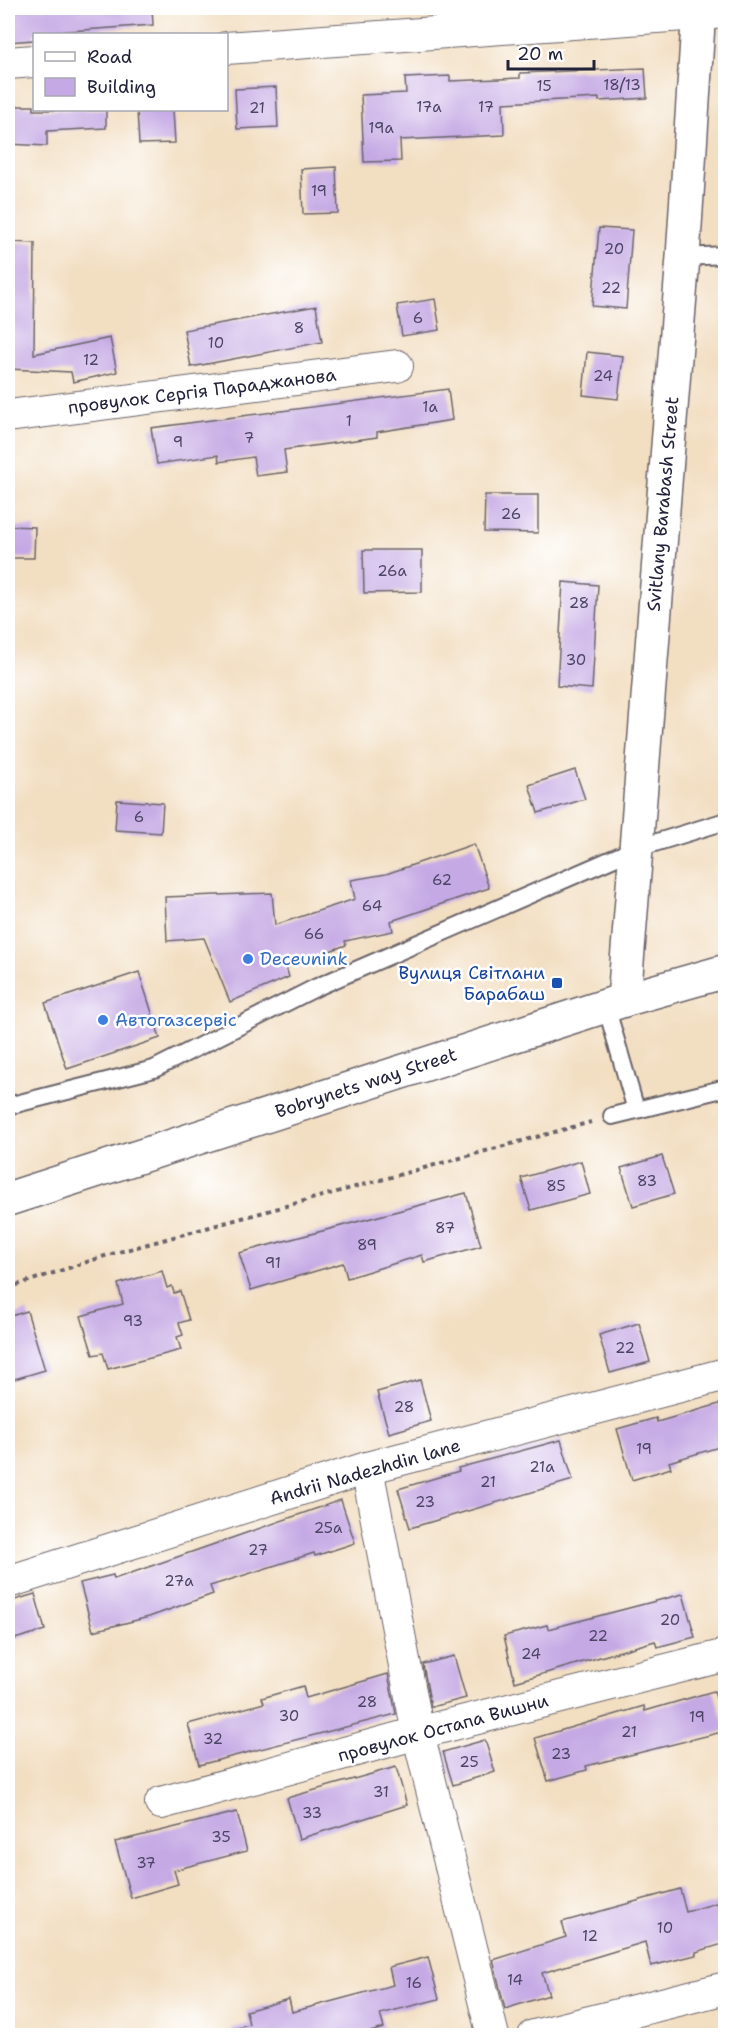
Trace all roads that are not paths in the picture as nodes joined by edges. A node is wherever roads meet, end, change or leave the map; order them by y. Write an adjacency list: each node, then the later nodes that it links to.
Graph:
1 (707, 12): 2 (street); 6 (street, Svitlany Barabash Street)
2 (228, 48)
3 (33, 61): 4 (street)
4 (8, 63)
5 (726, 255): 6 (lane)
6 (683, 257): 10 (street, Svitlany Barabash Street)
7 (397, 366): 8 (street, провулок Сергія Параджанова)
8 (8, 416)
9 (726, 820): 10 (lane)
10 (635, 849): 12 (street, Svitlany Barabash Street); 14 (lane)
11 (726, 970): 12 (street, Bobrynets way Street)
12 (615, 1003): 15 (lane); 17 (street, Bobrynets way Street)
13 (726, 1088): 15 (lane)
14 (8, 1106)
15 (636, 1110): 16 (lane)
16 (612, 1116)
17 (8, 1199)
18 (726, 1374): 19 (street, Andrii Nadezhdin lane)
19 (367, 1468): 20 (street, Andrii Nadezhdin lane); 22 (street)
20 (8, 1582)
21 (726, 1655): 22 (street, провулок Остапа Вишни)
22 (418, 1733): 23 (street, провулок Остапа Вишни); 25 (street)
23 (161, 1803)
24 (726, 1989): 26 (street)
25 (493, 2036)
26 (534, 2036)

